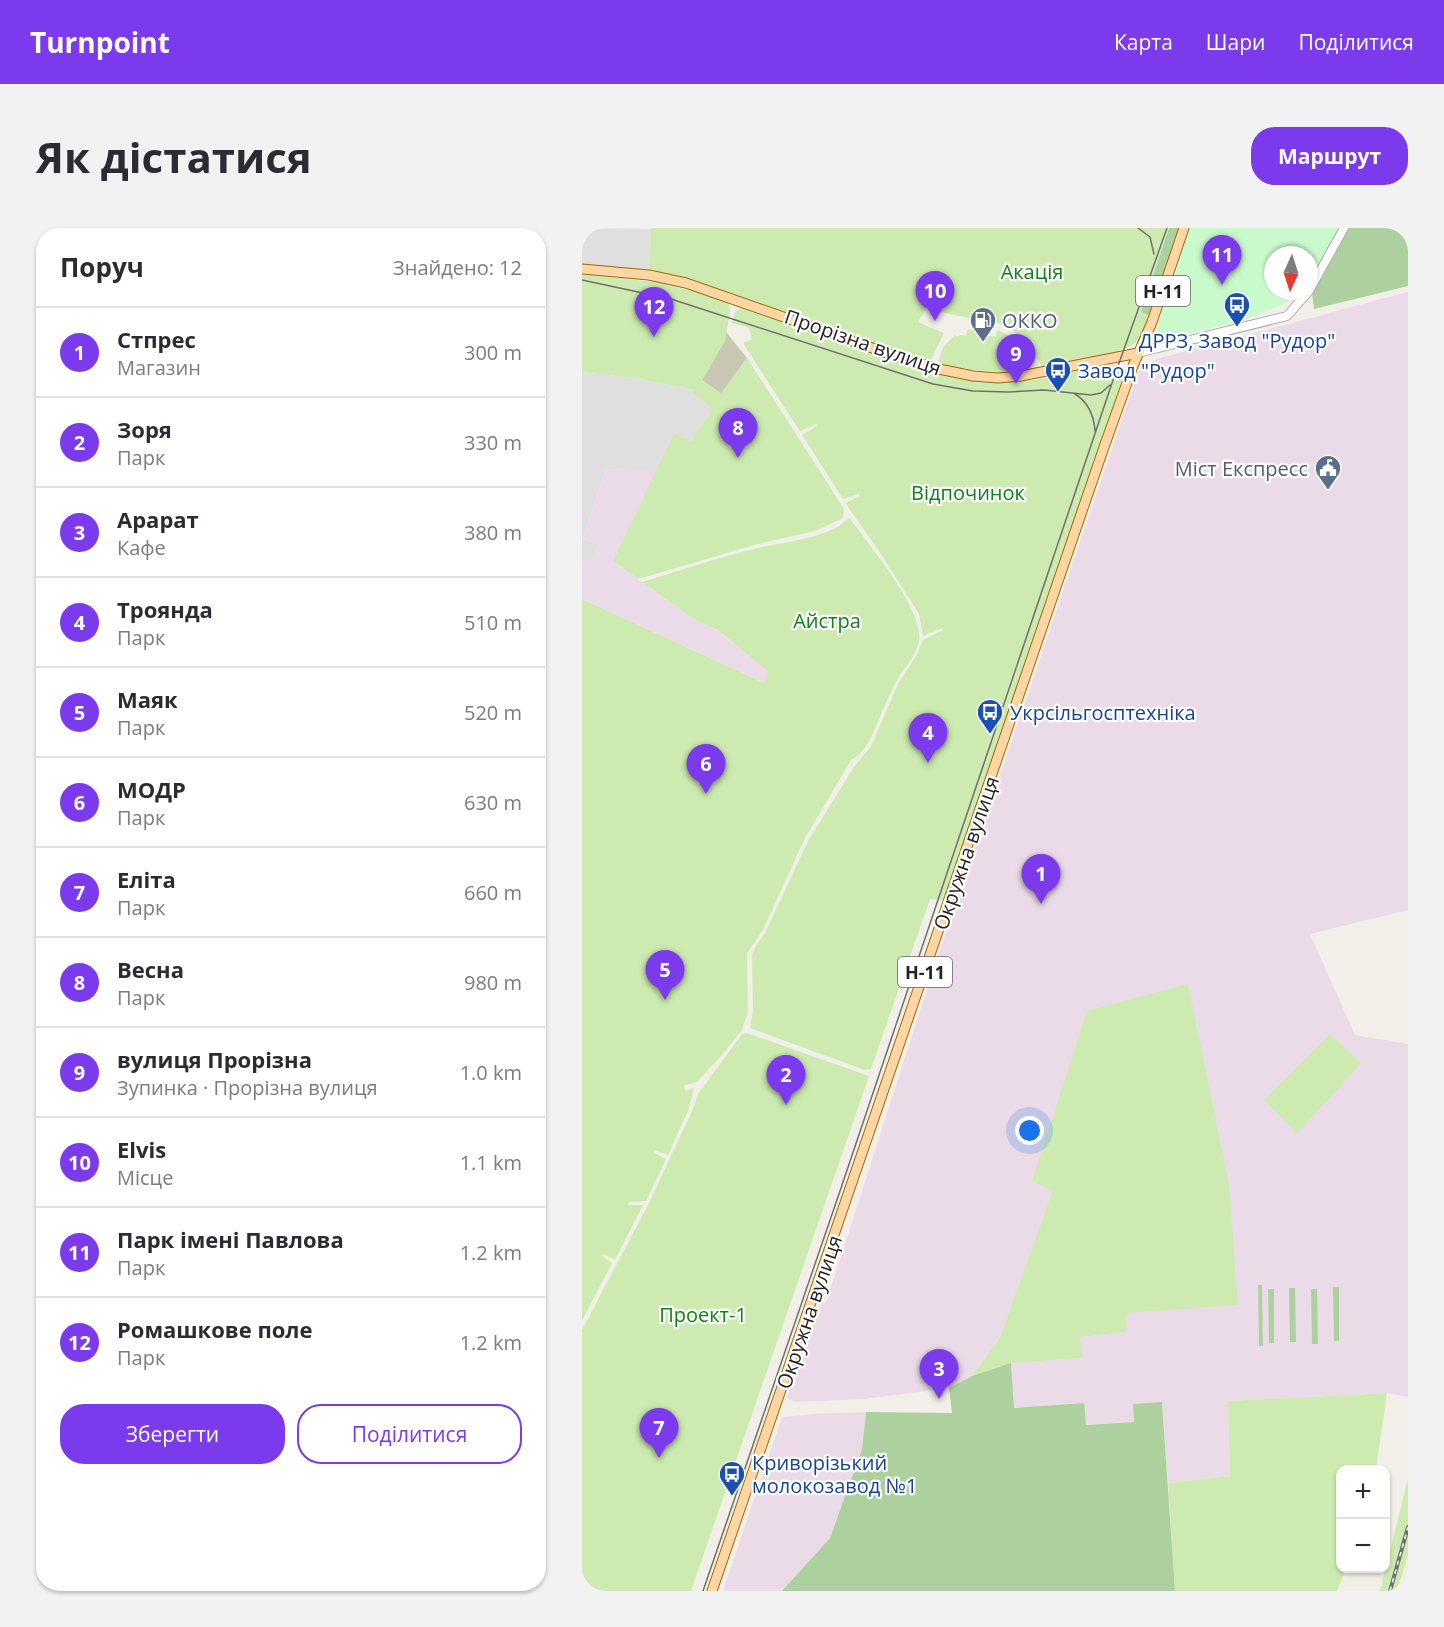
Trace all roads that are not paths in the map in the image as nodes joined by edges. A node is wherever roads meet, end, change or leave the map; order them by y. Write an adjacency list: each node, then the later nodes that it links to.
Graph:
1 (1184, 228): 6 (main road, Н-11)
2 (1344, 228): 4 (street)
3 (582, 269): 6 (main road, Прорізна вулиця)
4 (1318, 275)
5 (1301, 300): 6 (street, Прорізна вулиця)
6 (1138, 353): 7 (main road, Окружна вулиця / Н-11)
7 (712, 1591)

